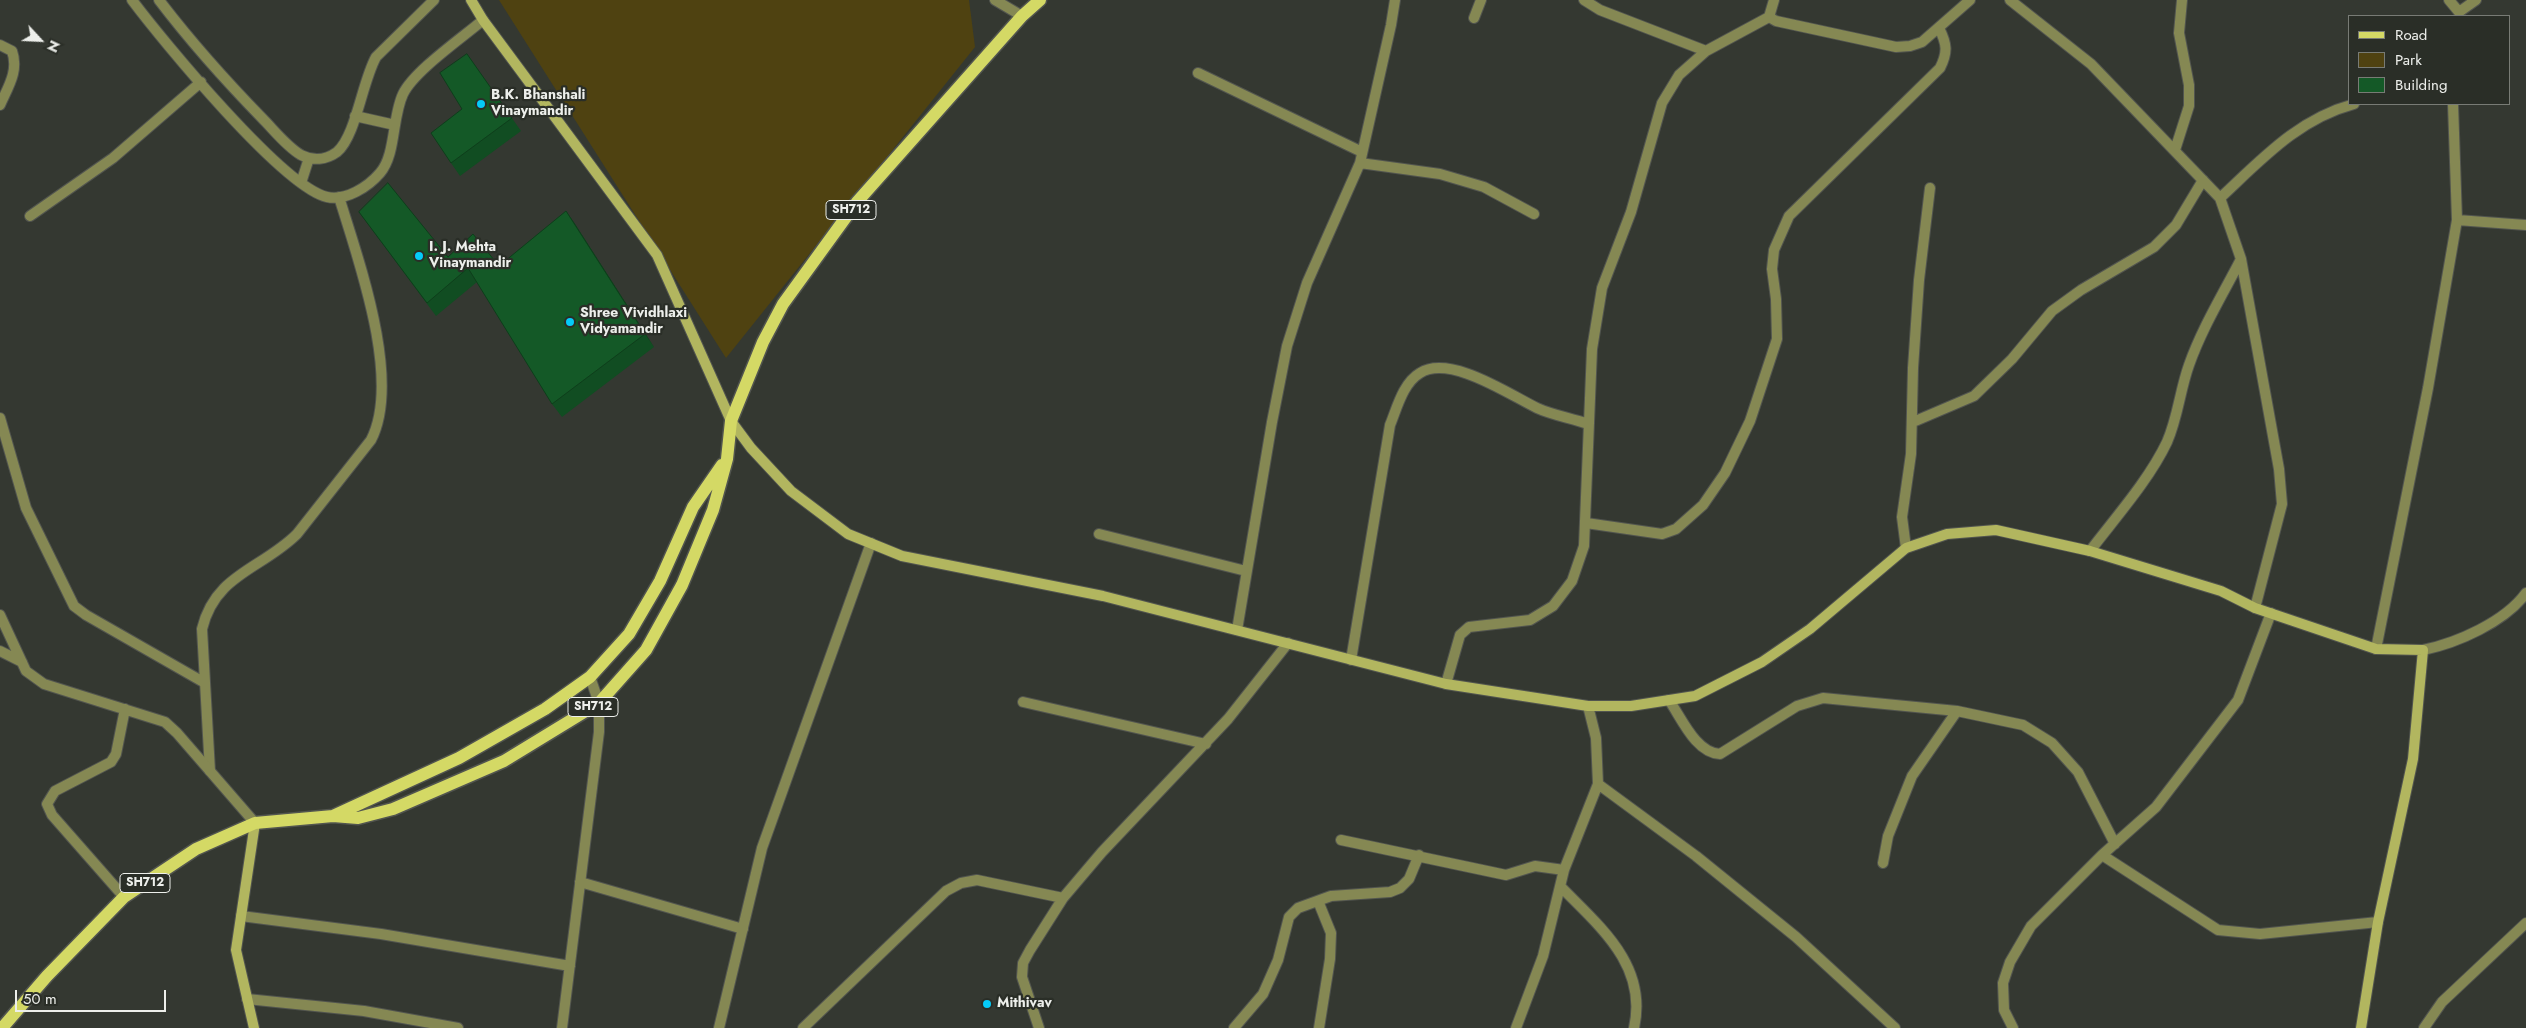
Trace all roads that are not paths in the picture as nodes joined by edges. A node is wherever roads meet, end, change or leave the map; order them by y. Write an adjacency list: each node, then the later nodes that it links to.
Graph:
1 (132, 0): 25 (street)
2 (159, 0): 33 (street)
3 (434, 0): 29 (street)
4 (471, 0): 20 (street)
5 (995, 0): 17 (street)
6 (1040, 0): 17 (main road, SH712)
7 (1394, 0): 32 (street)
8 (1480, 0): 19 (street)
9 (1584, 0): 23 (street)
10 (1774, 0): 18 (street)
11 (1970, 0): 21 (street)
12 (2010, 0): 31 (street)
13 (2182, 0): 31 (street)
14 (2449, 0): 16 (street)
15 (2476, 0): 16 (street)
16 (2458, 14)
17 (1022, 16): 46 (main road, SH712)
18 (1769, 17): 21 (street); 23 (street)
19 (1474, 18)
20 (483, 20): 30 (street); 46 (street)
21 (1939, 28): 50 (street)
22 (0, 45): 26 (street)
23 (1706, 51): 48 (street)
24 (1198, 73): 32 (street)
25 (201, 82): 36 (street); 41 (street)
26 (0, 105)
27 (2351, 105): 39 (street)
28 (2454, 105): 42 (street)
29 (355, 116): 30 (street); 33 (street)
30 (395, 125): 38 (street)
31 (2175, 150): 35 (street)
32 (1362, 152): 34 (street)
33 (309, 158): 36 (street)
34 (1360, 163): 40 (street); 55 (street)
35 (2203, 180): 39 (street); 47 (street)
36 (301, 183): 38 (street)
37 (1930, 188): 47 (street)
38 (339, 197): 68 (street)
39 (2220, 198): 44 (street)
40 (1534, 214)
41 (30, 216)
42 (2458, 220): 43 (street); 62 (street)
43 (2526, 225)
44 (2242, 259): 54 (street); 57 (street)
45 (0, 418): 68 (street)
46 (731, 421): 49 (main road, SH712); 52 (street)
47 (1914, 422): 53 (street)
48 (1588, 424): 50 (street); 65 (street)
49 (727, 459): 67 (main road, SH712); 72 (main road, SH712)
50 (1586, 523): 69 (street)
51 (1100, 534): 55 (street)
52 (871, 544): 60 (street); 95 (street)
53 (1906, 548): 54 (street); 70 (street)
54 (2090, 552): 57 (street)
55 (1246, 571): 60 (street)
56 (2526, 593): 63 (street)
57 (2254, 608): 58 (street)
58 (2271, 613): 62 (street); 82 (street)
59 (0, 615): 66 (street)
60 (1237, 630): 61 (street)
61 (1288, 644): 65 (street); 76 (street)
62 (2376, 649): 63 (street)
63 (2423, 650): 93 (street)
64 (0, 651): 66 (street)
65 (1351, 660): 69 (street)
66 (22, 662): 74 (street)
67 (590, 677): 72 (street); 79 (main road, SH712)
68 (205, 683): 77 (street)
69 (1446, 684): 73 (street)
70 (1669, 700): 73 (street); 75 (street)
71 (1024, 702): 76 (street)
72 (599, 703): 79 (main road, SH712); 87 (street)
73 (1588, 706): 78 (street)
74 (125, 709): 77 (street); 89 (street)
75 (1957, 711): 82 (street); 85 (street)
76 (1206, 744): 90 (street)
77 (210, 771): 80 (street)
78 (1598, 784): 86 (street); 109 (street)
79 (333, 816): 80 (main road, SH712)
80 (255, 823): 89 (main road, SH712); 92 (street)
81 (1341, 840): 84 (street)
82 (2115, 844): 83 (street)
83 (2102, 855): 93 (street); 110 (street)
84 (1419, 856): 86 (street); 91 (street)
85 (1883, 863)
86 (1564, 870): 88 (street)
87 (580, 882): 95 (street); 96 (street)
88 (1560, 886): 107 (street); 108 (street)
89 (124, 897): 98 (main road, SH712)
90 (1063, 898): 103 (street); 104 (street)
91 (1318, 901): 105 (street); 106 (street)
92 (241, 916): 96 (street); 97 (street)
93 (2378, 922): 111 (street)
94 (2526, 923): 112 (street)
95 (742, 929): 102 (street)
96 (570, 966): 101 (street)
97 (247, 999): 99 (street); 100 (street)
98 (2, 1028)
99 (254, 1028)
100 (458, 1028)
101 (562, 1028)
102 (719, 1028)
103 (803, 1028)
104 (1039, 1028)
105 (1234, 1028)
106 (1319, 1028)
107 (1516, 1028)
108 (1634, 1028)
109 (1894, 1028)
110 (2013, 1028)
111 (2361, 1028)
112 (2424, 1028)

